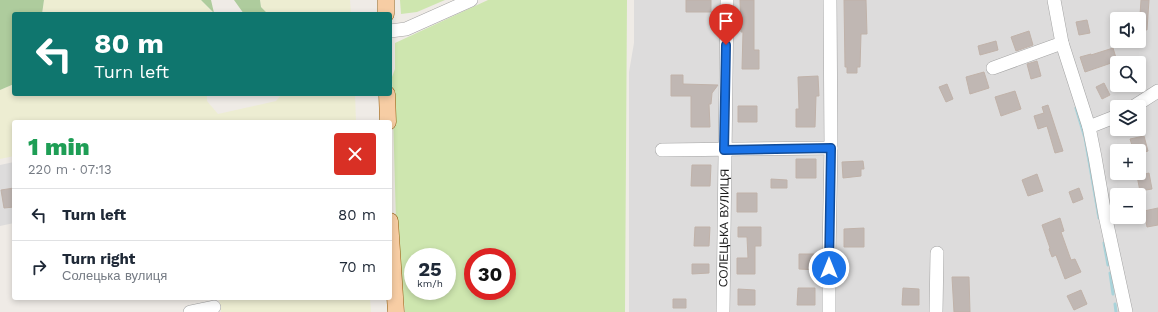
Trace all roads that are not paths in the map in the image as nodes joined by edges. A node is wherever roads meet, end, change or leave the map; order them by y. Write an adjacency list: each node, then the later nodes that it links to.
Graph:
1 (386, 0): 6 (main road)
2 (471, 0): 7 (street)
3 (726, 0): 18 (street, СОЛЕЦЬКА ВУЛИЦЯ)
4 (830, 0): 16 (street)
5 (1054, 0): 8 (street)
6 (386, 12)
7 (392, 31)
8 (1062, 44): 9 (street); 15 (street)
9 (993, 68)
10 (1158, 91): 12 (street)
11 (387, 96): 14 (main road)
12 (1144, 100)
13 (1110, 119): 15 (street)
14 (388, 120)
15 (1089, 127): 27 (street)
16 (831, 148): 18 (street); 25 (street)
17 (662, 150): 18 (street)
18 (724, 150): 24 (street, СОЛЕЦЬКА ВУЛИЦЯ)
19 (392, 251): 23 (main road)
20 (937, 253): 26 (street)
21 (214, 307): 22 (street)
22 (190, 312)
23 (396, 312)
24 (723, 312)
25 (829, 312)
26 (936, 312)
27 (1126, 312)

